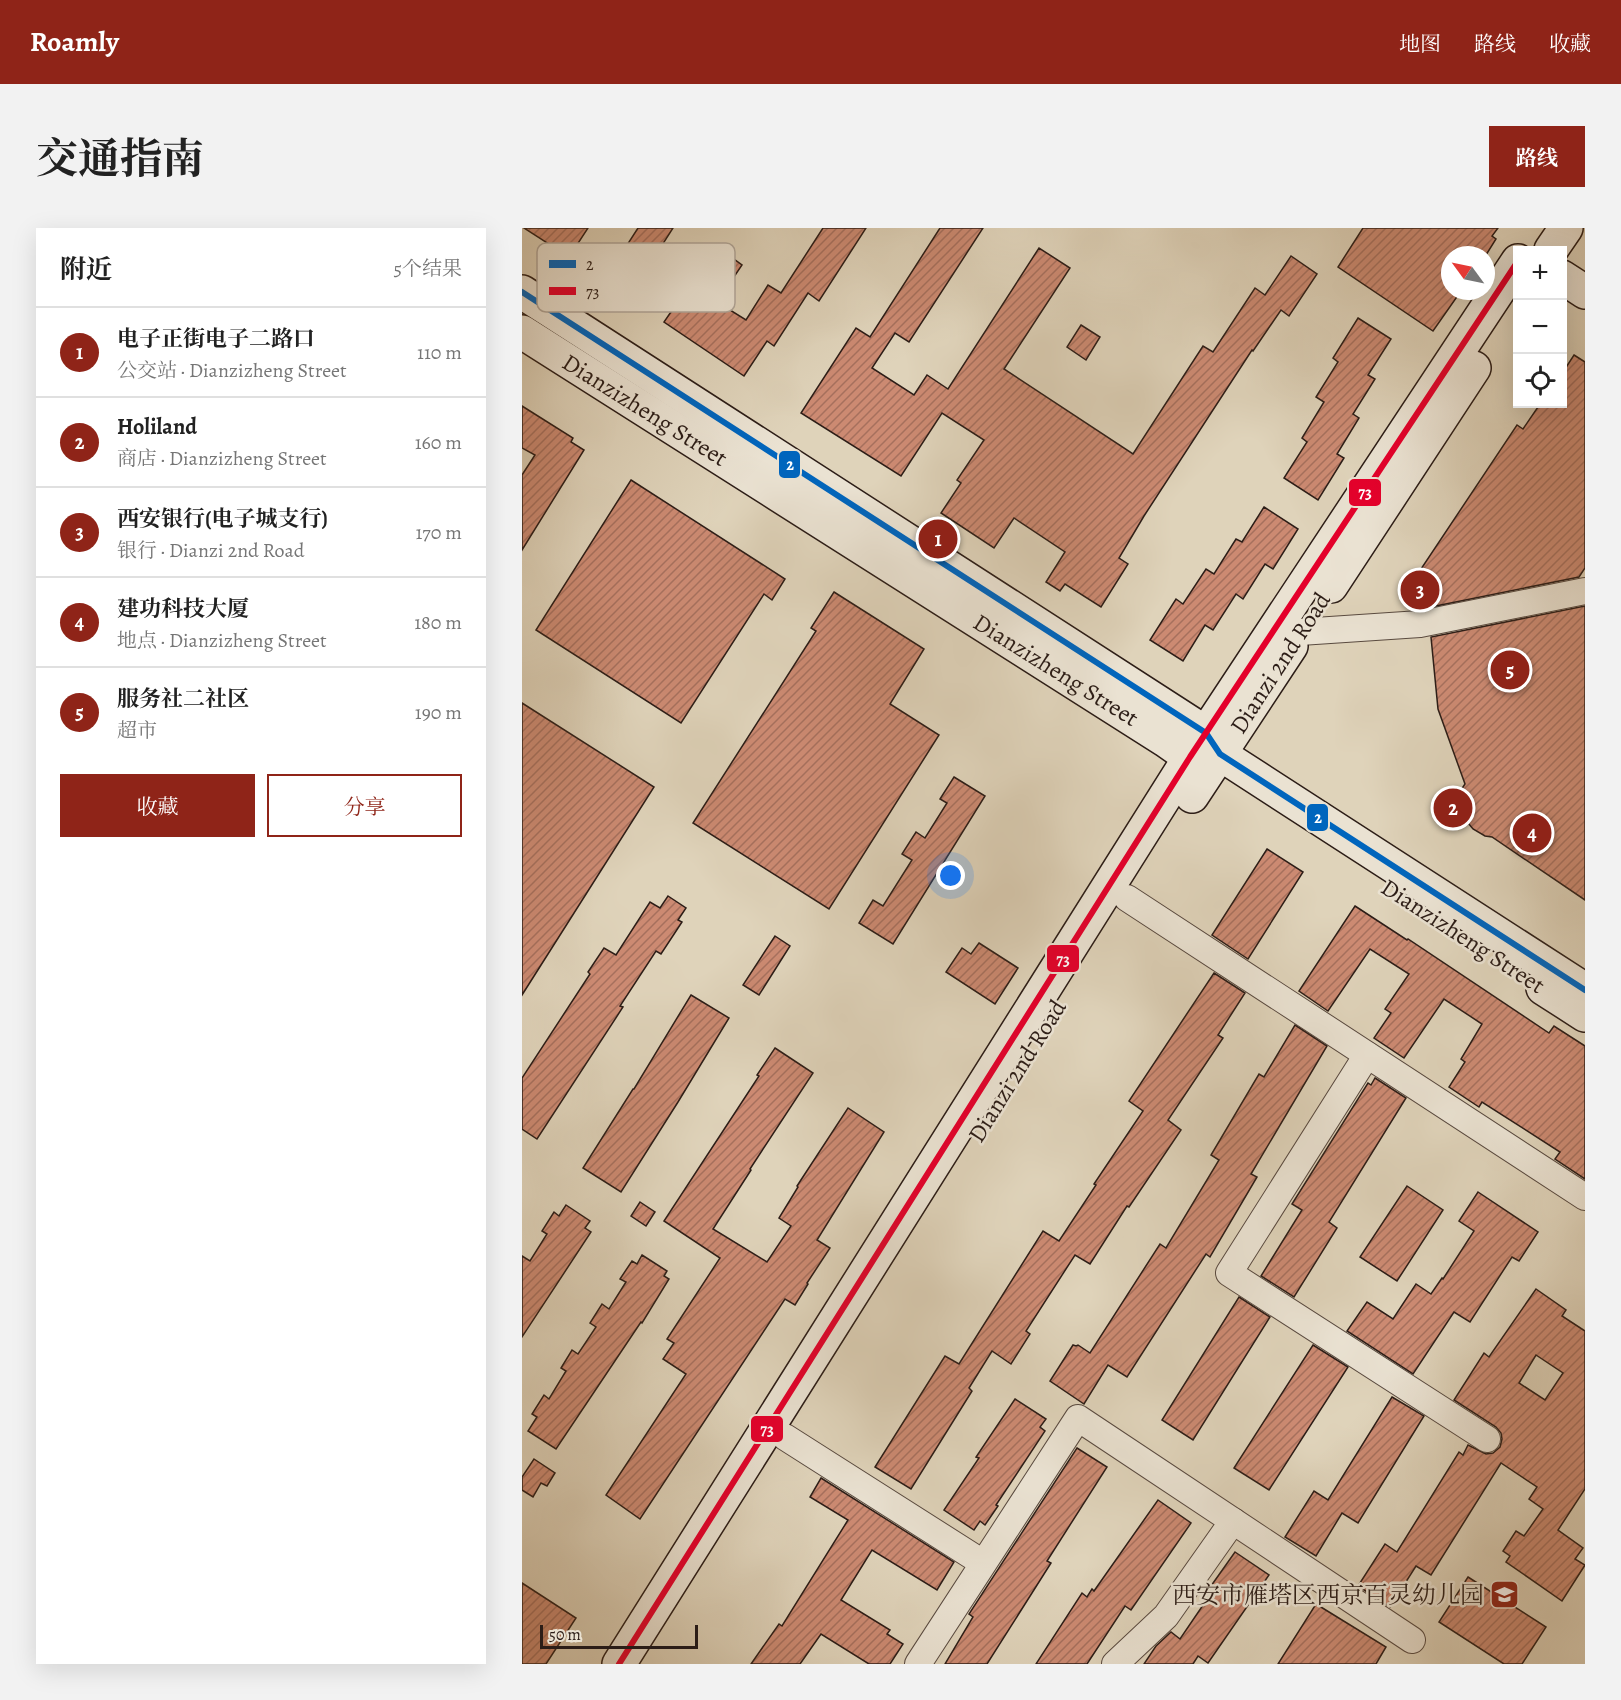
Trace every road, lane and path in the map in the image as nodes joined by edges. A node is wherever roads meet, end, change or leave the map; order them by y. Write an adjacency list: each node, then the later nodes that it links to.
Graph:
1 (1539, 228): 3 (main road)
2 (1566, 228): 4 (main road)
3 (1527, 246)
4 (1554, 246)
5 (1513, 269): 15 (main road, Dianzi 2nd Road)
6 (1567, 280): 8 (main road)
7 (522, 292): 9 (main road, Dianzizheng Street)
8 (1585, 292)
9 (537, 302)
10 (1513, 310): 14 (main road, Dianzi 2nd Road)
11 (552, 312): 15 (main road, Dianzizheng Street)
12 (522, 332): 15 (main road, Dianzizheng Street)
13 (1585, 591): 14 (street)
14 (1300, 632): 15 (main road, Dianzi 2nd Road)
15 (1206, 754): 16 (main road, Dianzi 2nd Road); 17 (main road, Dianzizheng Street); 18 (main road, Dianzizheng Street); 26 (main road, Dianzi 2nd Road)
16 (1127, 898): 19 (street); 21 (main road, Dianzi 2nd Road)
17 (1585, 990)
18 (1585, 1015)
19 (1367, 1055): 20 (street); 22 (street)
20 (1585, 1197)
21 (785, 1437): 24 (street); 27 (main road, Dianzi 2nd Road)
22 (1487, 1439)
23 (1233, 1521): 24 (street); 25 (street); 29 (street)
24 (983, 1563): 28 (street)
25 (1412, 1640)
26 (619, 1664)
27 (642, 1664)
28 (918, 1664)
29 (1115, 1664)

